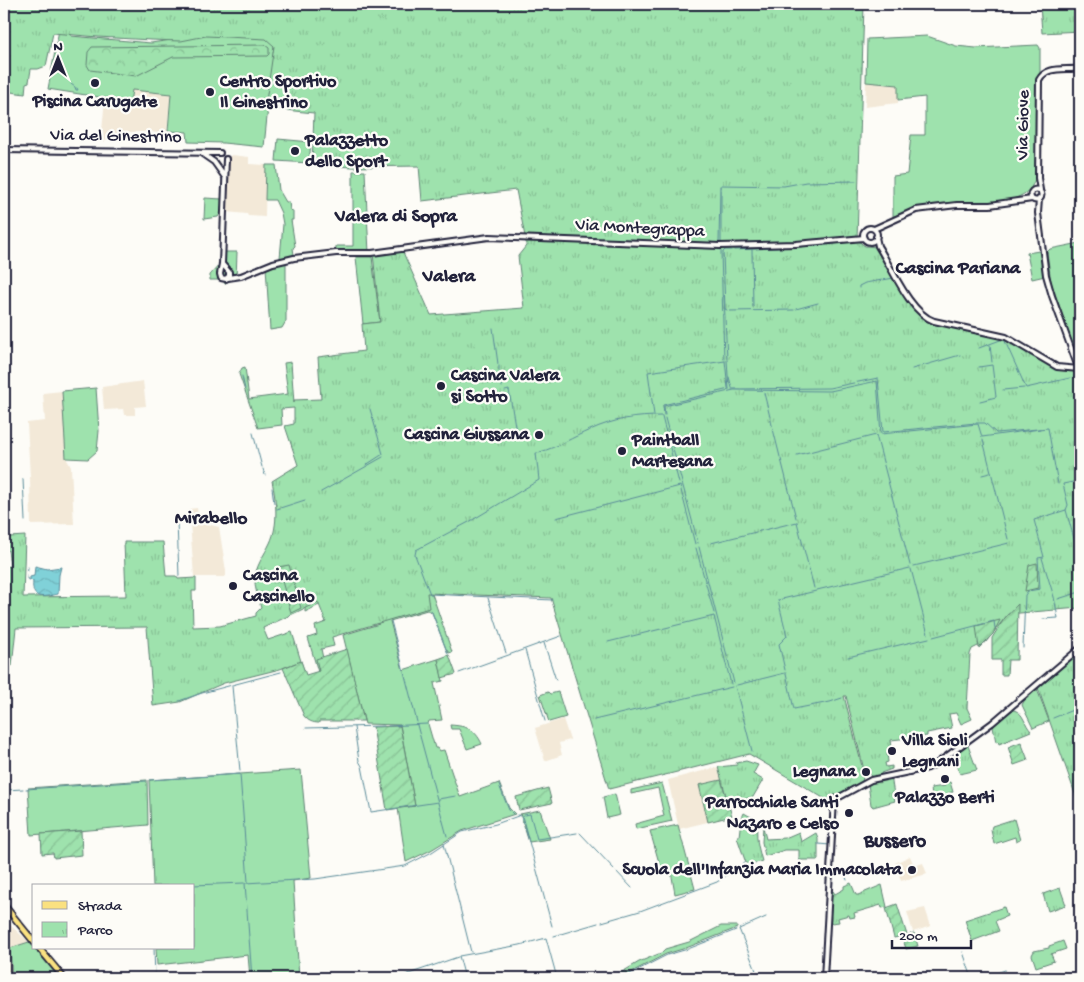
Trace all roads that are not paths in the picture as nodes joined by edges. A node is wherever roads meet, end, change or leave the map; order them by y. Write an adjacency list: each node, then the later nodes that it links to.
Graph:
1 (1080, 68): 8 (street, Via Giove)
2 (4, 150): 3 (street, Via del Ginestrino)
3 (199, 152): 4 (street, Via del Ginestrino); 6 (street, Via del Ginestrino)
4 (220, 153): 5 (street); 6 (street)
5 (226, 159): 6 (street); 7 (street)
6 (215, 163): 7 (street)
7 (224, 178): 21 (street)
8 (1038, 178): 9 (street, Via Giove); 10 (street, Via Giove)
9 (1032, 190): 10 (street); 12 (street); 13 (street)
10 (1040, 190): 11 (street)
11 (1039, 199): 12 (street); 14 (street)
12 (1033, 200): 13 (street); 14 (street)
13 (1017, 201): 15 (street)
14 (1038, 212): 23 (street)
15 (884, 225): 16 (street); 18 (street)
16 (874, 229): 17 (street); 18 (street)
17 (864, 236): 19 (street); 22 (street, Via Montegrappa)
18 (876, 236): 19 (street); 20 (street)
19 (869, 241): 20 (street)
20 (881, 251): 26 (street)
21 (223, 270): 22 (street); 22 (street)
22 (228, 276)
23 (1071, 352): 24 (street); 25 (street)
24 (1080, 357): 25 (street)
25 (1076, 363): 26 (street); 27 (street)
26 (1065, 369): 27 (street)
27 (1079, 369)
28 (1080, 648): 33 (street)
29 (4, 906): 30 (main road)
30 (32, 940)
31 (41, 950): 32 (main road)
32 (64, 978)
33 (824, 978)

